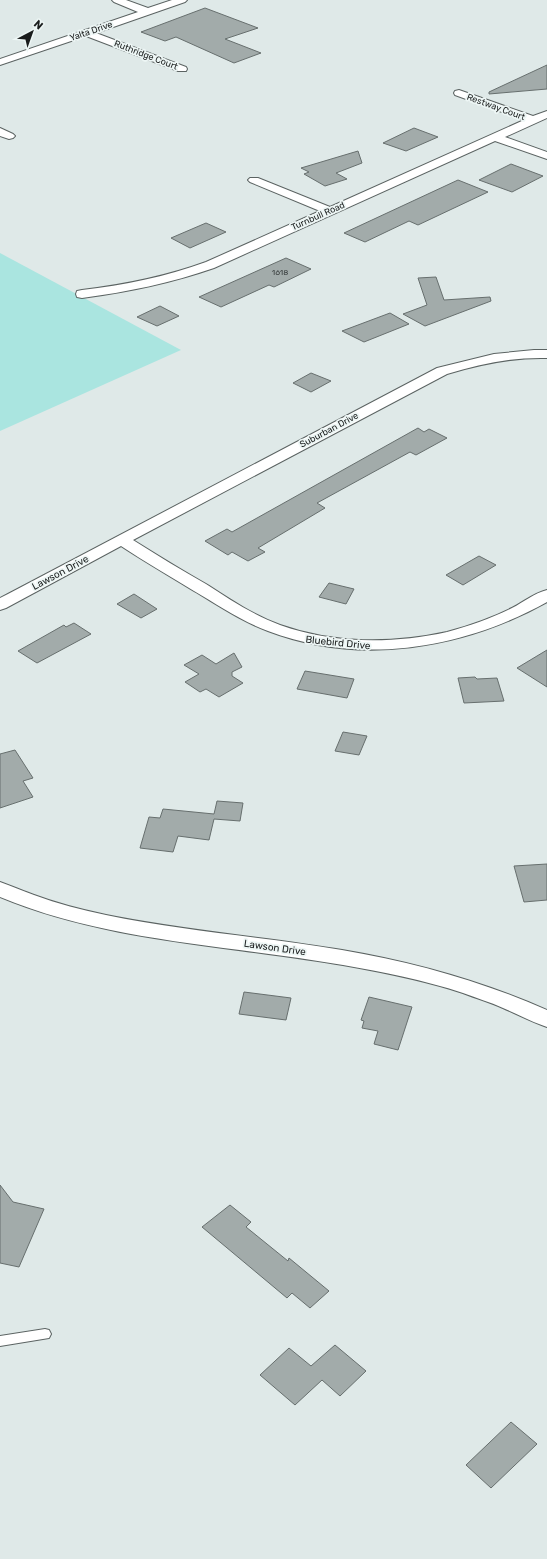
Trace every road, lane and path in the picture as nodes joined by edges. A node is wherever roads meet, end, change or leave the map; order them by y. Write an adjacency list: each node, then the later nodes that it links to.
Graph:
1 (117, 0): 3 (street)
2 (182, 0): 3 (street, Yalta Drive)
3 (148, 12): 4 (street, Yalta Drive)
4 (87, 32): 5 (street, Yalta Drive); 6 (street, Ruthridge Court)
5 (0, 62)
6 (182, 69)
7 (459, 93): 9 (street, Restway Court)
8 (547, 114): 9 (street, Turnbull Road)
9 (533, 120): 10 (street, Turnbull Road)
10 (497, 138): 11 (street); 13 (street, Turnbull Road)
11 (547, 156)
12 (254, 180): 13 (street)
13 (329, 212): 14 (street, Turnbull Road)
14 (82, 294)
15 (547, 354): 16 (street, Suburban Drive)
16 (122, 540): 17 (street, Bluebird Drive); 18 (street, Lawson Drive)
17 (547, 595)
18 (0, 605)
19 (0, 889): 20 (street, Lawson Drive)
20 (547, 1019)
21 (46, 1334): 22 (lane)
22 (0, 1341)

